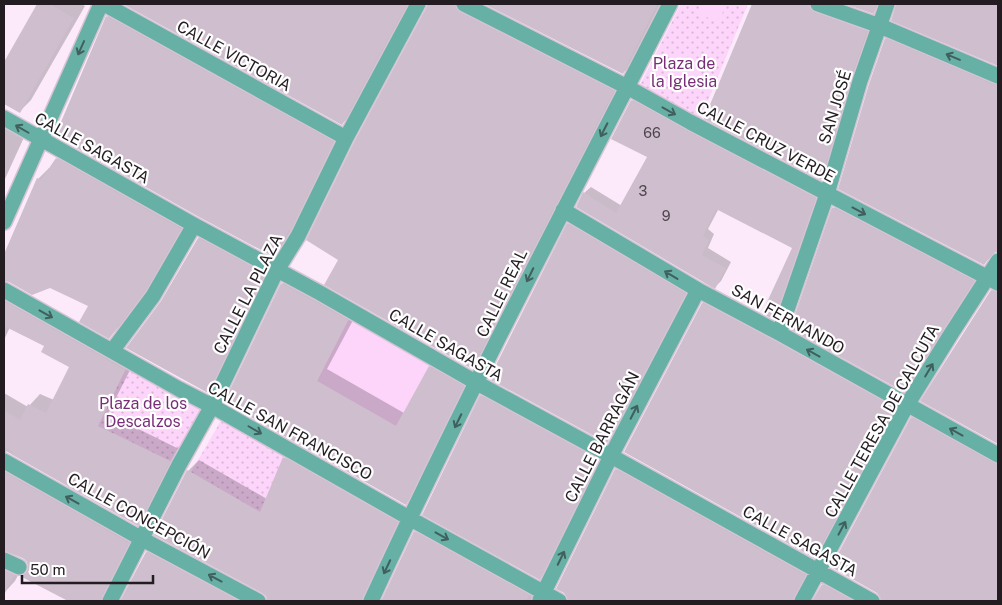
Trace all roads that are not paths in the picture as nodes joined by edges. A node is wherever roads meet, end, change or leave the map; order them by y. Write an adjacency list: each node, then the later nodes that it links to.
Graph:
1 (103, 4): 11 (street, CALLE VICTORIA); 12 (street, one-way to 12)
2 (418, 4): 11 (street, CALLE LA PLAZA)
3 (464, 4): 9 (street, CALLE CRUZ VERDE)
4 (670, 4): 9 (street, CALLE REAL)
5 (818, 4): 7 (street)
6 (887, 4): 7 (street, SAN JOSÉ)
7 (880, 26): 8 (street, one-way to 7); 13 (street, SAN JOSÉ)
8 (998, 76)
9 (626, 87): 13 (street, CALLE CRUZ VERDE, one-way to 13); 14 (street, CALLE REAL, one-way to 14)
10 (4, 118): 12 (street, CALLE SAGASTA, one-way to 10)
11 (346, 138): 18 (street, CALLE LA PLAZA)
12 (41, 140): 15 (street); 16 (street, CALLE SAGASTA)
13 (827, 194): 19 (street, CALLE CRUZ VERDE, one-way to 19); 22 (street, SAN JOSÉ)
14 (562, 210): 21 (street, SAN FERNANDO, one-way to 14); 24 (street, CALLE REAL, one-way to 24)
15 (4, 222)
16 (194, 225): 18 (street, CALLE SAGASTA); 23 (street)
17 (998, 261): 19 (street, CALLE TERESA DE CALCUTA)
18 (277, 270): 24 (street, CALLE SAGASTA); 25 (street, CALLE LA PLAZA)
19 (993, 281): 26 (street, CALLE TERESA DE CALCUTA, one-way to 19)
20 (4, 290): 23 (street, CALLE SAN FRANCISCO, one-way to 23)
21 (698, 290): 22 (street, SAN FERNANDO); 28 (street, CALLE BARRAGÁN, one-way to 21)
22 (778, 334): 26 (street, SAN FERNANDO, one-way to 22)
23 (112, 351): 25 (street, CALLE SAN FRANCISCO)
24 (476, 383): 28 (street, CALLE SAGASTA); 30 (street, CALLE REAL, one-way to 30)
25 (212, 406): 30 (street, CALLE SAN FRANCISCO, one-way to 30); 31 (street, CALLE LA PLAZA)
26 (907, 406): 27 (street, SAN FERNANDO, one-way to 26); 34 (street, CALLE TERESA DE CALCUTA, one-way to 26)
27 (998, 455)
28 (611, 456): 34 (street, CALLE SAGASTA); 35 (street, CALLE BARRAGÁN, one-way to 28)
29 (4, 461): 31 (street, CALLE CONCEPCIÓN, one-way to 29)
30 (409, 518): 35 (street, CALLE SAN FRANCISCO, one-way to 35); 38 (street, CALLE REAL, one-way to 38)
31 (142, 539): 36 (street, CALLE LA PLAZA); 37 (street, CALLE CONCEPCIÓN, one-way to 31)
32 (4, 560): 33 (street)
33 (19, 567)
34 (818, 572): 40 (street, CALLE TERESA DE CALCUTA); 41 (street, CALLE SAGASTA)
35 (541, 597): 39 (street, CALLE SAN FRANCISCO)
36 (110, 601)
37 (258, 601)
38 (371, 601)
39 (559, 601)
40 (802, 601)
41 (872, 601)

